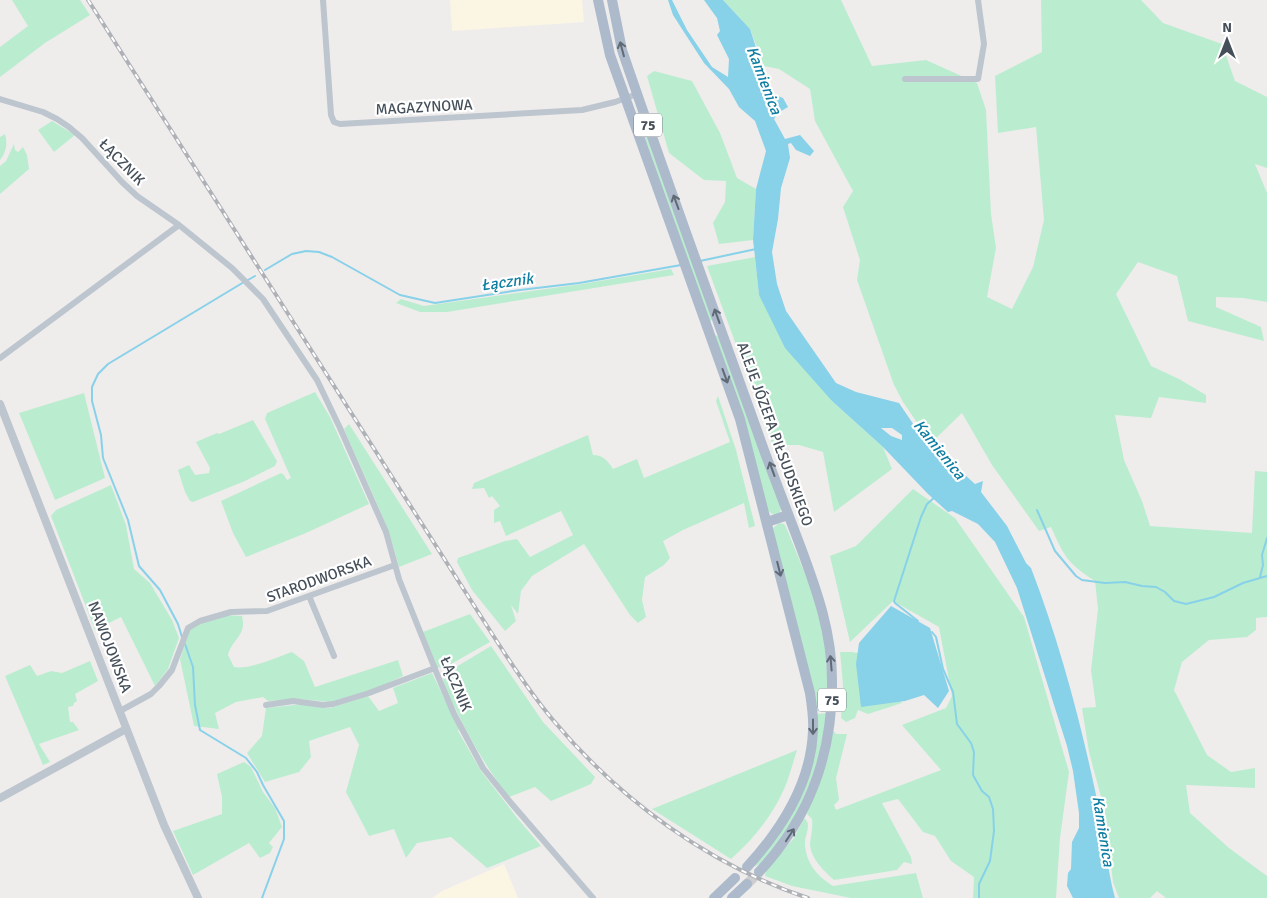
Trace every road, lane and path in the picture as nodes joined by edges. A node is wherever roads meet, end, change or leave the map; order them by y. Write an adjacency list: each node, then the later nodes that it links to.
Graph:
1 (323, 0): 8 (street, MAGAZYNOWA)
2 (598, 0): 8 (main road, ALEJE JÓZEFA PIŁSUDSKIEGO / 75)
3 (612, 0): 6 (main road, ALEJE JÓZEFA PIŁSUDSKIEGO / 75, one-way to 3)
4 (978, 0): 5 (street)
5 (905, 79)
6 (637, 94): 8 (street, MAGAZYNOWA); 9 (main road, ALEJE JÓZEFA PIŁSUDSKIEGO / 75)
7 (0, 99): 11 (street, ŁĄCZNIK)
8 (626, 99): 10 (main road, ALEJE JÓZEFA PIŁSUDSKIEGO / 75)
9 (649, 127): 10 (main road); 14 (main road, ALEJE JÓZEFA PIŁSUDSKIEGO / 75, one-way to 9)
10 (637, 131): 15 (main road, ALEJE JÓZEFA PIŁSUDSKIEGO / 75, one-way to 15)
11 (179, 225): 12 (street); 16 (street, ŁĄCZNIK)
12 (0, 358)
13 (0, 404): 21 (street, NAWOJOWSKA)
14 (788, 515): 15 (main road); 25 (main road, ALEJE JÓZEFA PIŁSUDSKIEGO / 75, one-way to 14)
15 (767, 522): 24 (main road, ALEJE JÓZEFA PIŁSUDSKIEGO / 75, one-way to 24)
16 (395, 565): 17 (street, STARODWORSKA); 19 (street, ŁĄCZNIK)
17 (309, 596): 18 (street); 21 (street, STARODWORSKA)
18 (334, 656)
19 (434, 668): 20 (street); 29 (street, ŁĄCZNIK)
20 (266, 705)
21 (120, 712): 22 (street, NAWOJOWSKA)
22 (126, 729): 23 (street); 28 (street, NAWOJOWSKA)
23 (0, 798)
24 (747, 867)
25 (759, 872)
26 (735, 878): 30 (main road)
27 (747, 884): 31 (main road)
28 (198, 898)
29 (593, 898)
30 (714, 898)
31 (732, 898)

